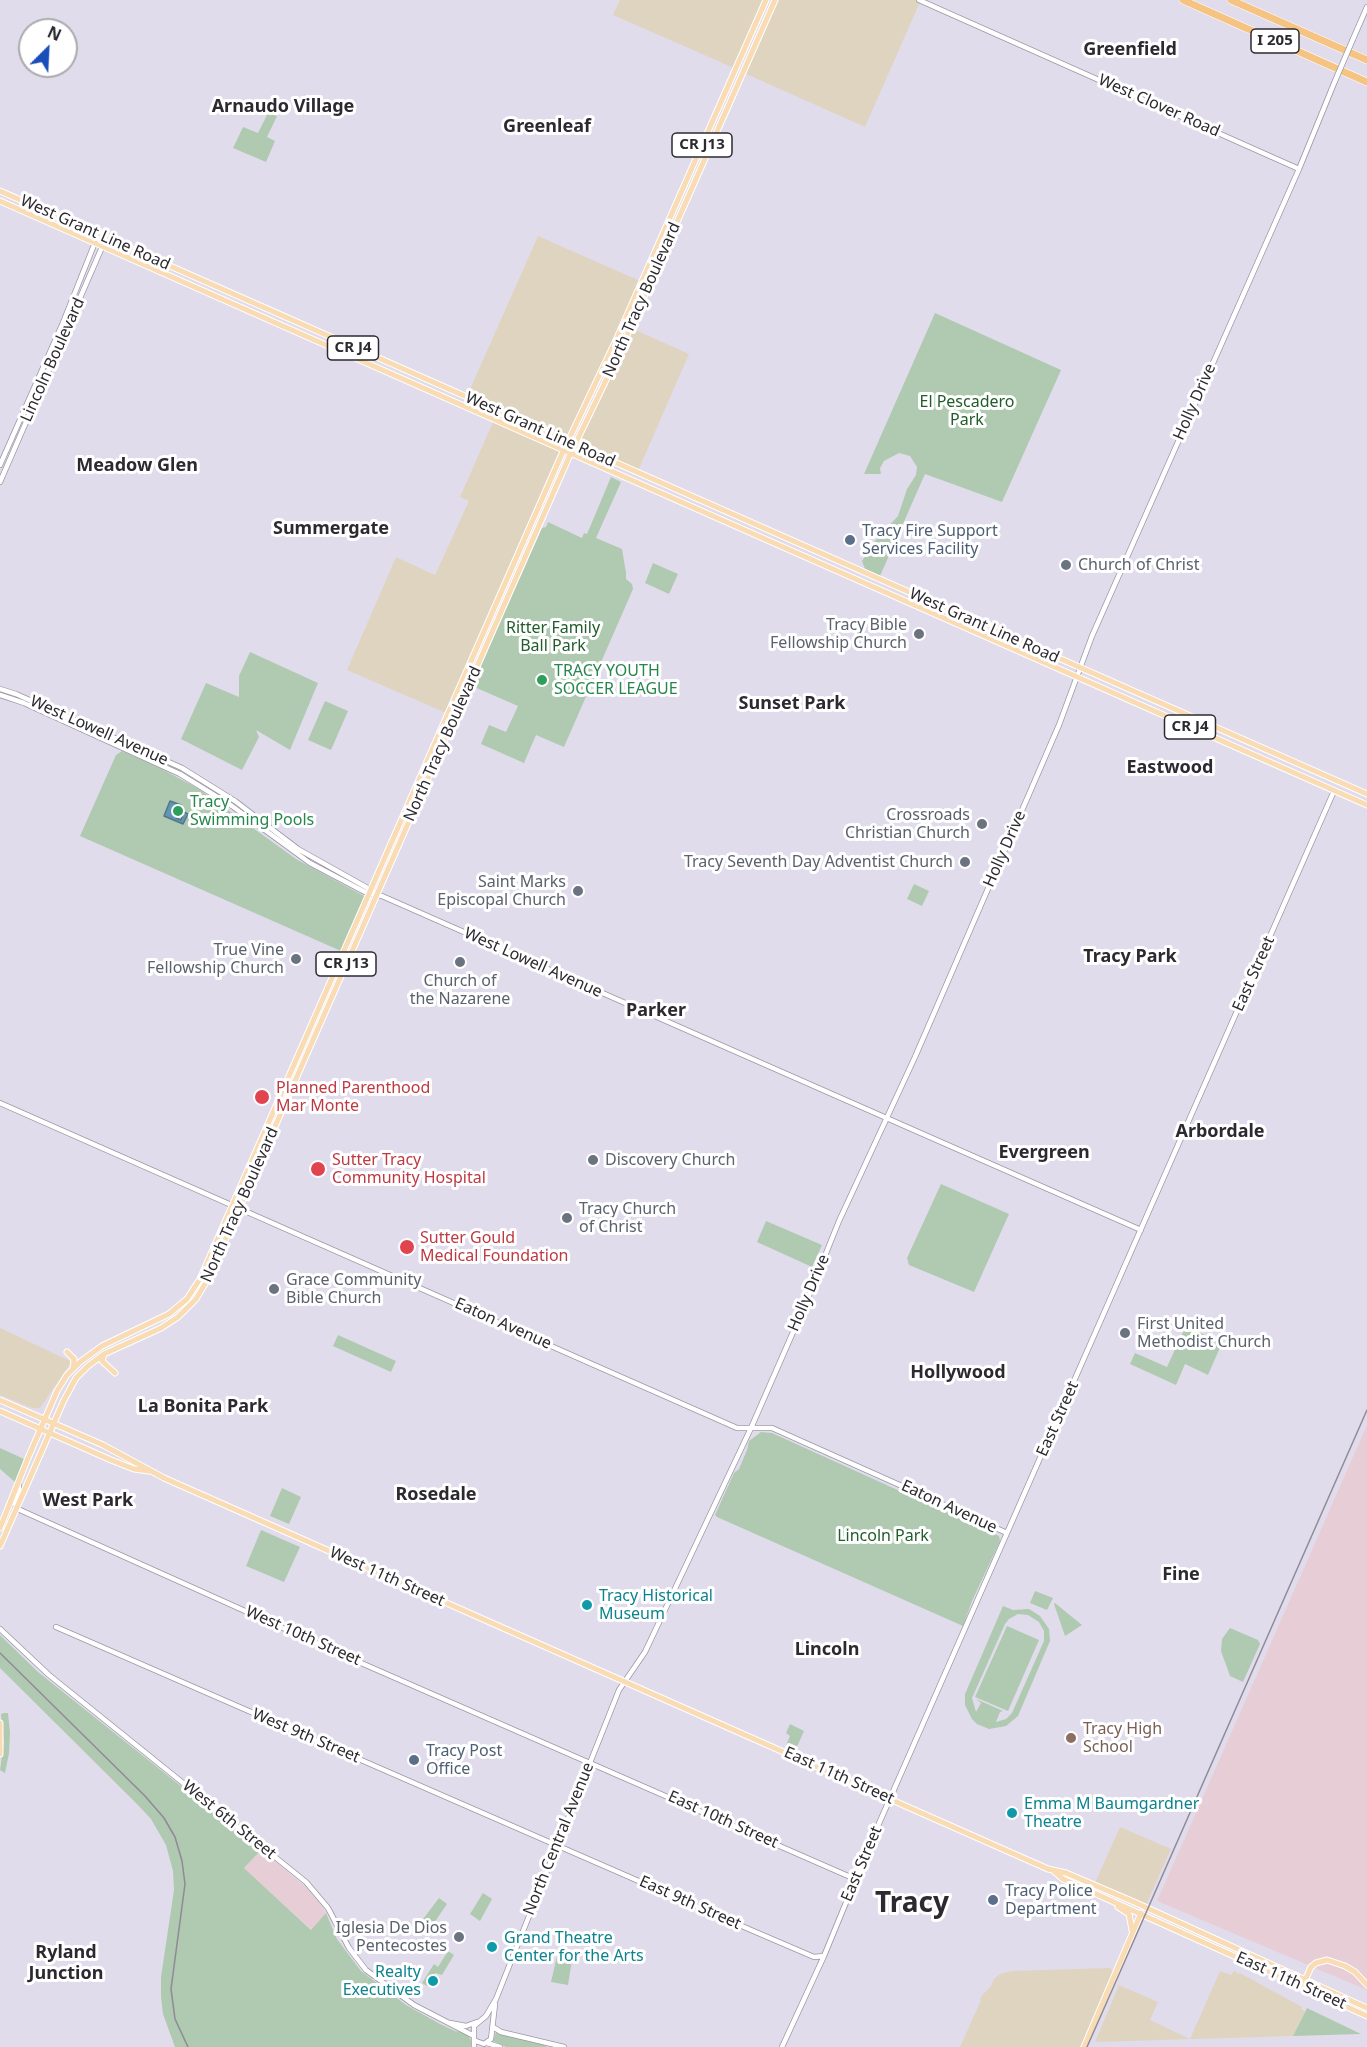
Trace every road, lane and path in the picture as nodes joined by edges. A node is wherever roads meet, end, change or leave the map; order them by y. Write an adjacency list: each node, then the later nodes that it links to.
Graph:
1 (766, 0): 18 (main road, North Tracy Boulevard / CR J13)
2 (775, 0): 19 (main road, North Tracy Boulevard / CR J13)
3 (920, 0): 9 (street, West Clover Road)
4 (1183, 0): 8 (highway, I 205)
5 (1232, 0): 7 (highway, I 205)
6 (1367, 7): 9 (street, Holly Drive, bridge)
7 (1367, 60)
8 (1367, 82)
9 (1299, 169): 24 (street, Holly Drive)
10 (0, 191): 12 (main road, West Grant Line Road / CR J4)
11 (0, 201): 14 (main road, West Grant Line Road / CR J4)
12 (98, 235): 13 (main road, West Grant Line Road / CR J4); 14 (street, Lincoln Boulevard)
13 (106, 238): 15 (street, Lincoln Boulevard); 16 (main road, West Grant Line Road / CR J4)
14 (95, 243): 15 (main road, West Grant Line Road / CR J4); 22 (street, Lincoln Boulevard)
15 (103, 246): 17 (main road, West Grant Line Road / CR J4); 23 (street, Lincoln Boulevard)
16 (450, 390): 17 (main road); 18 (main road, West Grant Line Road / CR J4)
17 (432, 392): 20 (main road, West Grant Line Road / CR J4)
18 (568, 442): 19 (main road, West Grant Line Road / CR J4); 20 (main road, North Tracy Boulevard / CR J13)
19 (575, 445): 21 (main road, North Tracy Boulevard / CR J13); 24 (main road, West Grant Line Road / CR J4)
20 (564, 449): 21 (main road, West Grant Line Road / CR J4); 31 (main road, North Tracy Boulevard / CR J13)
21 (572, 453): 25 (main road, West Grant Line Road / CR J4); 32 (main road, North Tracy Boulevard / CR J13)
22 (0, 465)
23 (0, 482)
24 (1080, 668): 25 (street, Holly Drive); 29 (main road, CR J4)
25 (1078, 677): 28 (main road, CR J4); 34 (street, Holly Drive)
26 (0, 689): 31 (street, West Lowell Avenue)
27 (0, 696): 31 (street, West Lowell Avenue)
28 (1334, 791): 30 (main road, CR J4); 36 (street, East Street)
29 (1367, 795)
30 (1367, 805)
31 (371, 891): 32 (street, West Lowell Avenue); 35 (main road, North Tracy Boulevard / CR J13)
32 (377, 894): 34 (street, West Lowell Avenue); 35 (main road, North Tracy Boulevard / CR J13)
33 (0, 1103): 35 (street, Eaton Avenue)
34 (887, 1119): 36 (street, West Lowell Avenue); 45 (street, Holly Drive)
35 (236, 1207): 38 (main road, North Tracy Boulevard / CR J13); 39 (main road, North Tracy Boulevard / CR J13); 45 (street, Eaton Avenue)
36 (1141, 1230): 52 (street, East Street)
37 (67, 1352): 39 (main road)
38 (104, 1354): 40 (main road); 44 (main road, North Tracy Boulevard / CR J13)
39 (73, 1368): 43 (main road, North Tracy Boulevard / CR J13)
40 (115, 1373)
41 (0, 1400): 43 (main road, West 11th Street)
42 (0, 1411): 46 (main road, West 11th Street)
43 (45, 1419): 44 (main road, West 11th Street); 46 (main road, North Tracy Boulevard)
44 (54, 1424): 47 (main road, North Tracy Boulevard / CR J13); 48 (main road, West 11th Street)
45 (751, 1428): 52 (street, Eaton Avenue); 56 (street, Holly Drive)
46 (41, 1429): 47 (main road, West 11th Street); 49 (main road, North Tracy Boulevard)
47 (50, 1433): 48 (main road, West 11th Street); 50 (main road, North Tracy Boulevard)
48 (150, 1472): 56 (main road, West 11th Street)
49 (18, 1480): 50 (street); 51 (main road, North Tracy Boulevard)
50 (17, 1508): 53 (main road, North Tracy Boulevard); 59 (street, West 10th Street)
51 (0, 1528)
52 (1007, 1533): 60 (street, East Street)
53 (0, 1546)
54 (56, 1627): 61 (street, West 9th Street)
55 (0, 1629): 76 (street, West 6th Street)
56 (625, 1682): 59 (street, North Central Avenue); 60 (main road, East 11th Street)
57 (0, 1723): 58 (main road)
58 (0, 1754)
59 (590, 1762): 61 (street, North Central Avenue); 63 (street, East 10th Street)
60 (890, 1799): 62 (main road, East 11th Street); 63 (street, East Street)
61 (557, 1845): 68 (street, East 9th Street); 72 (street, North Central Avenue)
62 (1053, 1871): 64 (main road, East 11th Street); 65 (main road, East 11th Street)
63 (855, 1879): 68 (street, East Street)
64 (1088, 1890): 66 (main road, East 11th Street); 67 (main road)
65 (1144, 1906): 66 (main road); 69 (main road, East 11th Street)
66 (1140, 1914): 67 (main road); 71 (main road, East 11th Street)
67 (1132, 1932): 85 (main road)
68 (824, 1956): 84 (street, East Street)
69 (1306, 1980): 70 (main road); 71 (main road); 73 (main road, East 11th Street)
70 (1367, 1985)
71 (1302, 1987): 74 (main road, East 11th Street)
72 (496, 1999): 75 (street, North Central Avenue); 78 (street, North Central Avenue)
73 (1367, 2008)
74 (1367, 2016)
75 (483, 2019): 77 (street); 78 (street)
76 (444, 2021): 77 (street, West 6th Street); 79 (street, West 6th Street)
77 (477, 2022): 79 (street)
78 (492, 2025): 80 (street); 83 (street)
79 (475, 2039): 80 (street); 81 (street)
80 (484, 2045): 82 (street)
81 (474, 2047)
82 (500, 2047)
83 (564, 2047)
84 (782, 2047)
85 (1084, 2047)

